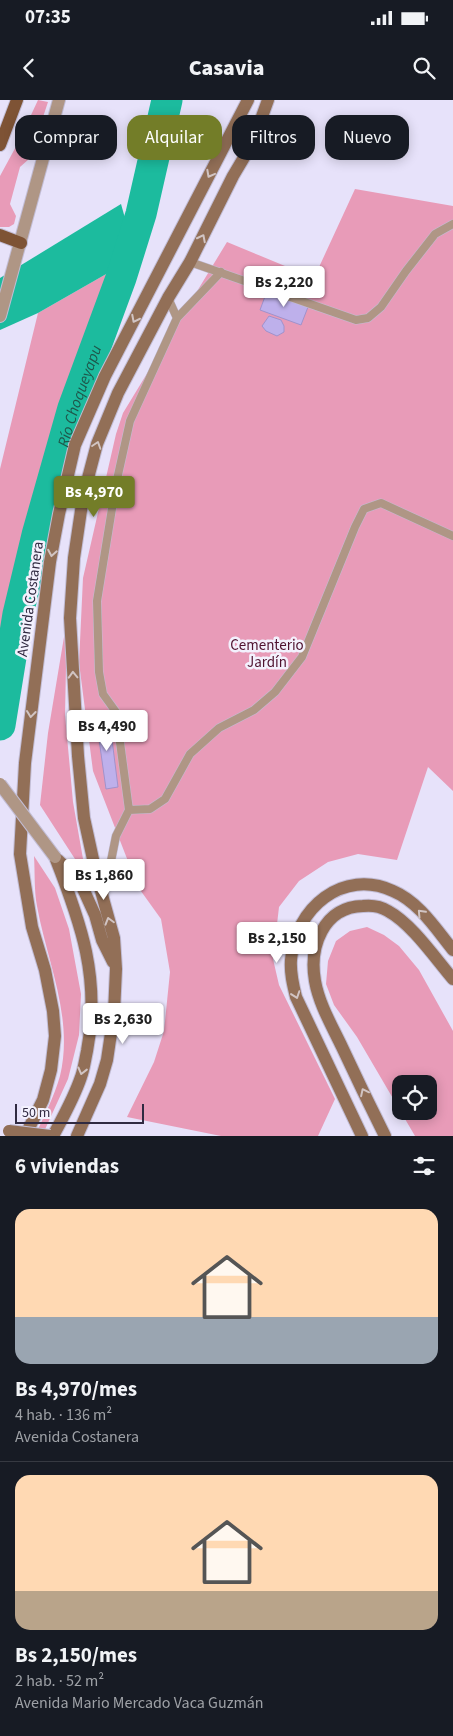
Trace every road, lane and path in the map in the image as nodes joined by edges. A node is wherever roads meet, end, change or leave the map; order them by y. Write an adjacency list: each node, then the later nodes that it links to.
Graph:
1 (17, 100): 5 (main road)
2 (59, 100): 8 (street)
3 (248, 100): 27 (main road, Avenida Costanera, one-way to 27)
4 (268, 100): 9 (main road, one-way to 4)
5 (0, 145)
6 (453, 224): 10 (lane)
7 (0, 235): 8 (main road)
8 (21, 243): 12 (street)
9 (190, 262): 10 (lane); 11 (main road)
10 (221, 272): 13 (lane)
11 (168, 298): 13 (lane); 19 (main road, one-way to 11)
12 (0, 316)
13 (177, 318): 16 (lane)
14 (453, 536): 16 (lane)
15 (0, 784): 17 (street, bridge)
16 (129, 810): 19 (lane)
17 (55, 857): 22 (main road); 28 (main road, one-way to 28)
18 (332, 891): 20 (main road); 21 (main road, one-way to 18); 25 (main road, one-way to 25)
19 (103, 901): 22 (main road, one-way to 19)
20 (343, 910): 23 (main road); 24 (main road)
21 (453, 950)
22 (116, 969): 29 (main road)
23 (453, 979)
24 (339, 1041): 25 (main road); 31 (main road, one-way to 24)
25 (322, 1050): 30 (main road)
26 (4, 1131): 28 (main road, bridge)
27 (25, 1136)
28 (51, 1136)
29 (77, 1136)
30 (362, 1136)
31 (385, 1136)

